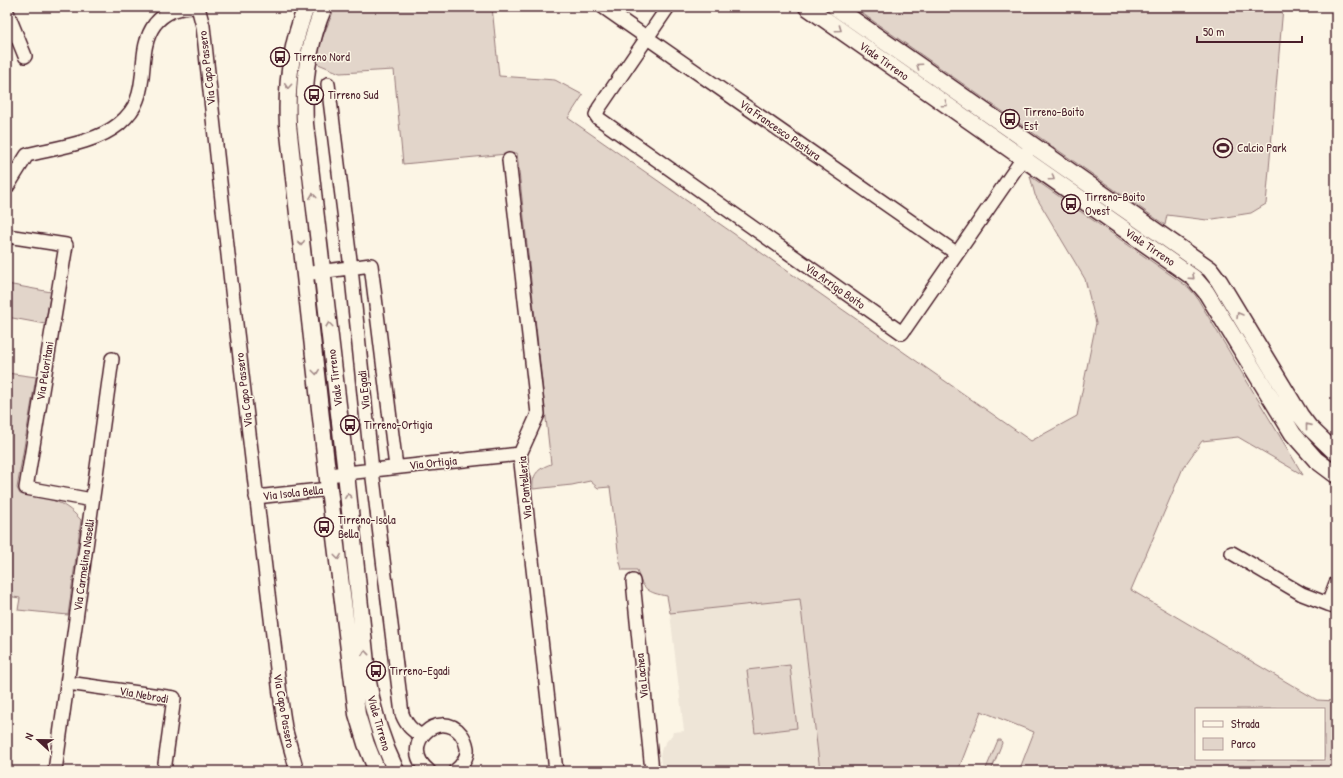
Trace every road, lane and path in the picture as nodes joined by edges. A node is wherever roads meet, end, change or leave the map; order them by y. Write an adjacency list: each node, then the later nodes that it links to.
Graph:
1 (192, 7): 16 (street)
2 (198, 7): 32 (street, Via Capo Passero)
3 (306, 7): 23 (street, Viale Tirreno, one-way to 23)
4 (324, 7): 22 (street, Viale Tirreno, one-way to 4)
5 (603, 7): 10 (street, Via Francesco Pastura)
6 (668, 7): 10 (street)
7 (807, 7): 14 (street, Viale Tirreno, one-way to 14)
8 (835, 7): 13 (street, Viale Tirreno, one-way to 8)
9 (7, 12): 11 (street)
10 (647, 38): 20 (street, Via Francesco Pastura); 20 (street, Via Arrigo Boito)
11 (25, 56)
12 (328, 84): 21 (street, Via Egadi)
13 (1032, 145): 14 (street, Via Arrigo Boito); 17 (street, Viale Tirreno)
14 (1023, 158): 19 (street, Viale Tirreno, one-way to 19); 20 (street, Via Arrigo Boito)
15 (509, 160): 26 (street, Via Pantelleria)
16 (7, 187)
17 (1158, 232): 19 (street); 25 (street, Viale Tirreno, one-way to 17)
18 (7, 236): 33 (street, Via Peloritani)
19 (1149, 247): 30 (street, Viale Tirreno, one-way to 30)
20 (956, 253)
21 (351, 268): 22 (street); 27 (street); 28 (street, Via Egadi)
22 (322, 271): 23 (street); 29 (street, Viale Tirreno, one-way to 22)
23 (304, 274): 31 (street, Viale Tirreno, one-way to 31)
24 (112, 359): 33 (street, Via Carmelina Naselli)
25 (1336, 453)
26 (520, 454): 27 (street, Via Ortigia); 48 (street, Via Pantelleria)
27 (396, 467): 28 (street, Via Ortigia)
28 (372, 470): 29 (street, Via Ortigia); 40 (street, Via Egadi)
29 (346, 473): 31 (street, Via Isola Bella); 39 (street, Viale Tirreno, one-way to 29)
30 (1336, 475)
31 (329, 482): 32 (street, Via Isola Bella); 39 (street, Viale Tirreno, one-way to 39)
32 (256, 497): 43 (street, Via Capo Passero)
33 (92, 500): 38 (street, Via Carmelina Naselli)
34 (1232, 553): 37 (street)
35 (633, 581): 49 (street, Via Lachea)
36 (1336, 582): 37 (street)
37 (1332, 605)
38 (68, 683): 41 (street, Via Carmelina Naselli); 42 (street, Via Nebrodi)
39 (361, 683): 44 (street, Viale Tirreno); 45 (street, Viale Tirreno)
40 (421, 736): 46 (street); 47 (street)
41 (55, 771)
42 (164, 771)
43 (297, 771)
44 (377, 771)
45 (396, 771)
46 (428, 771)
47 (455, 771)
48 (556, 771)
49 (652, 771)

